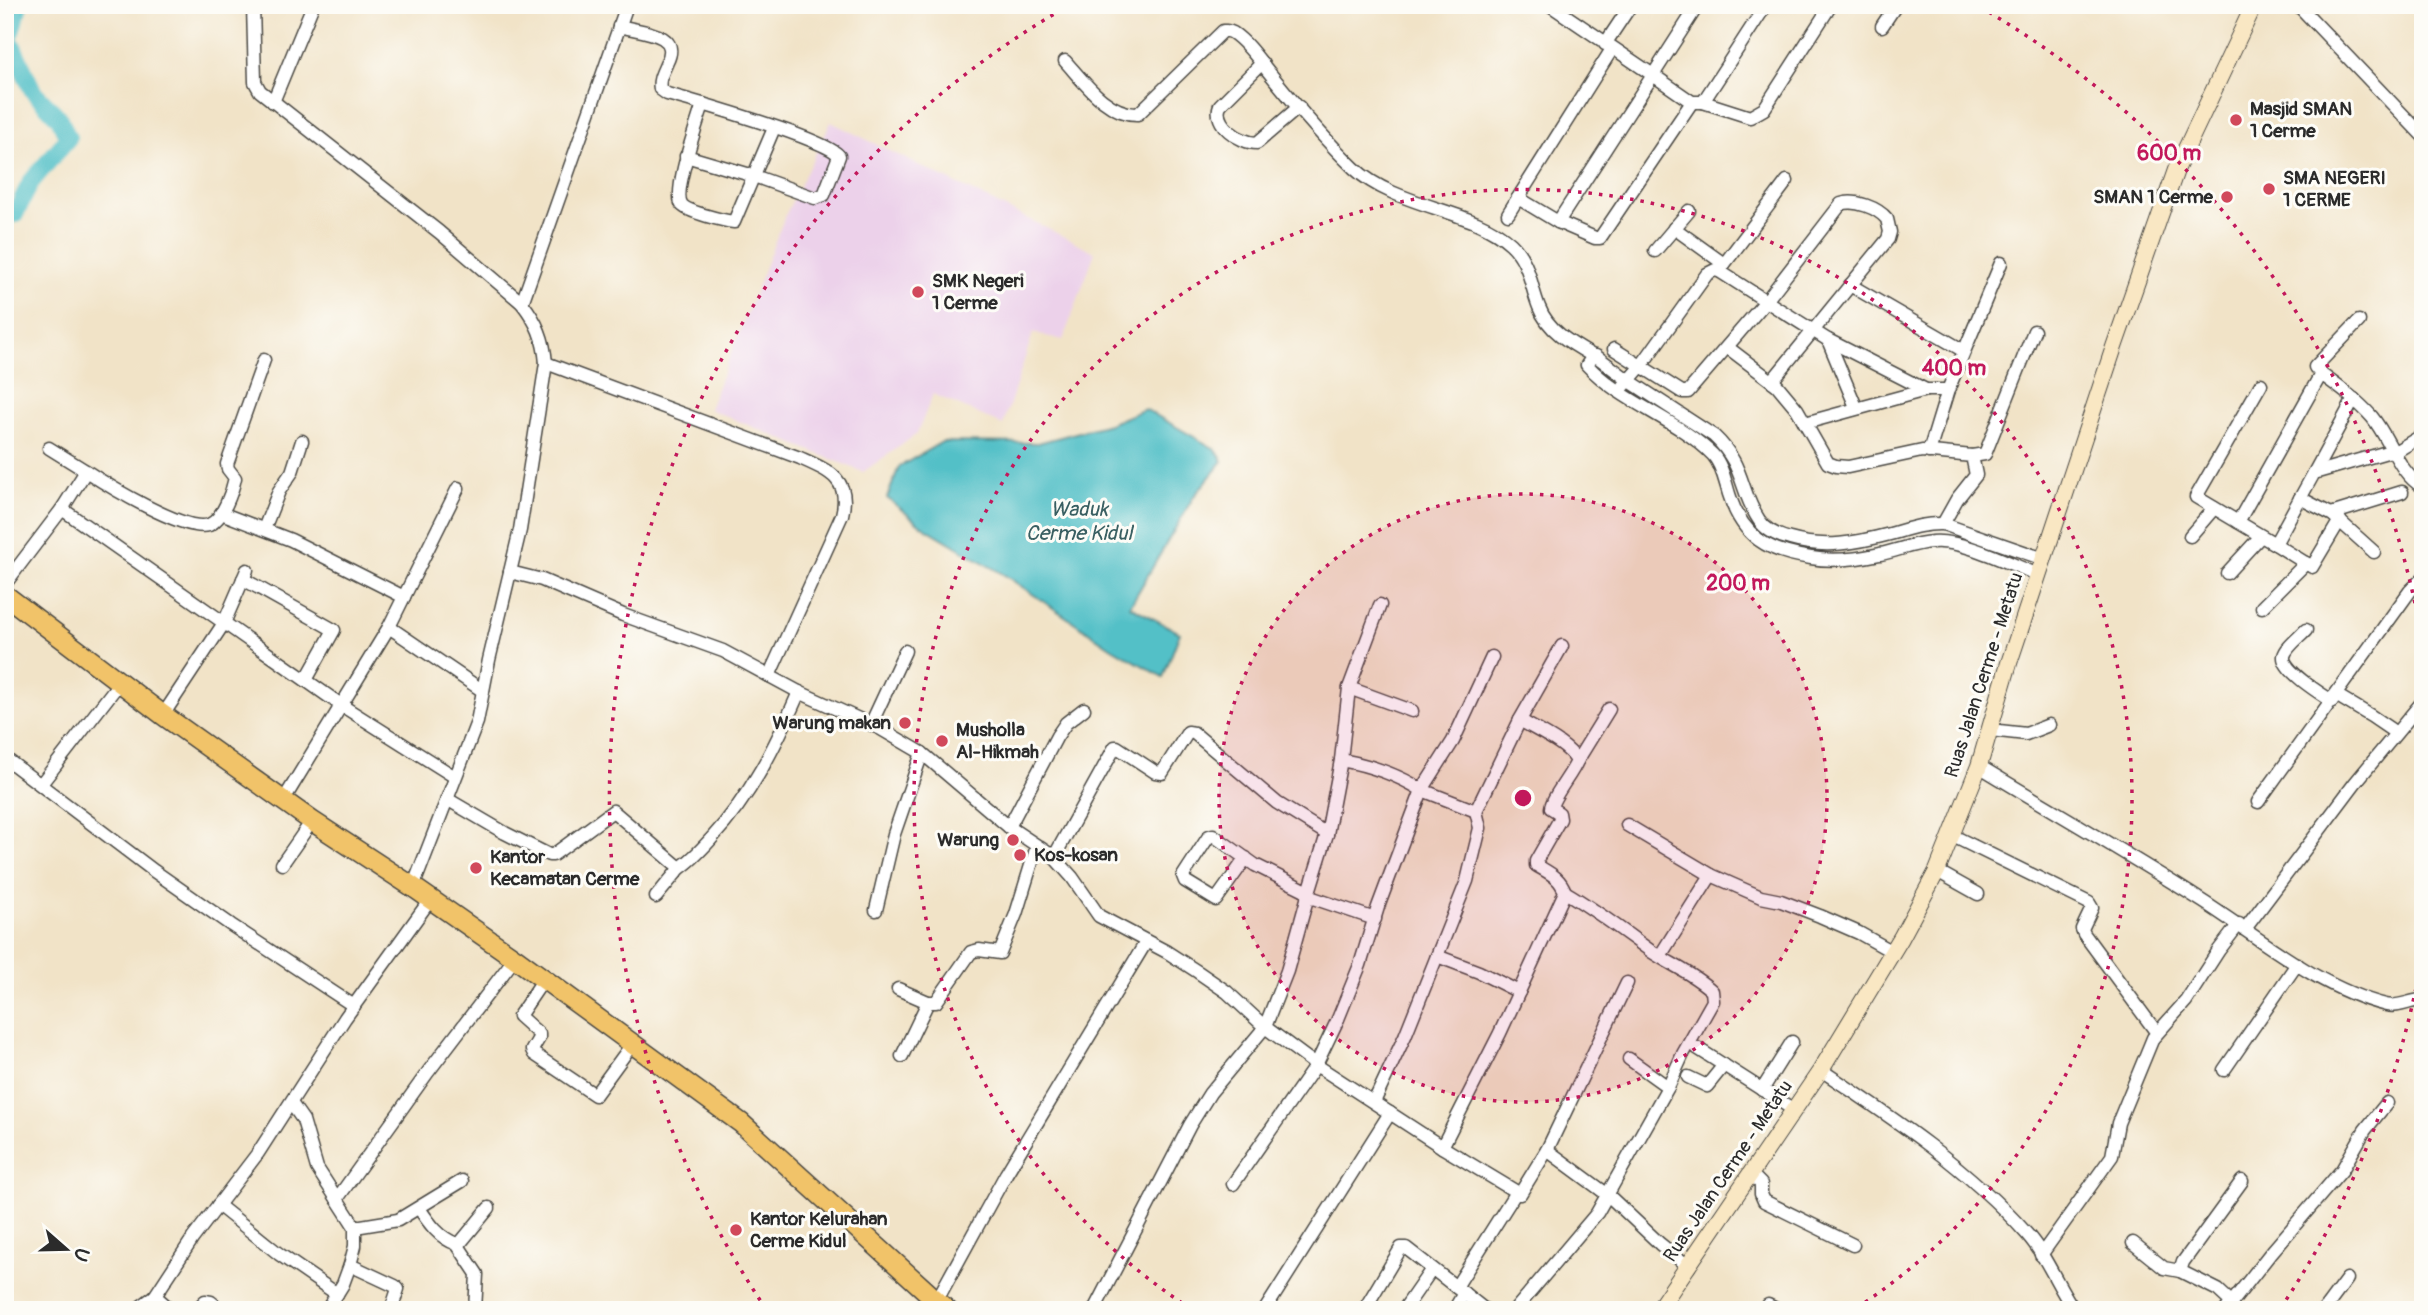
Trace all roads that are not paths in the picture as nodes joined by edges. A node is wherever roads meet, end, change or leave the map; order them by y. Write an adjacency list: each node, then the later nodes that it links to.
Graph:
1 (253, 5): 19 (street)
2 (313, 5): 19 (street)
3 (627, 5): 13 (street)
4 (1550, 5): 12 (street)
5 (1631, 5): 15 (street)
6 (1698, 5): 18 (street)
7 (1766, 5): 20 (street)
8 (1831, 5): 20 (street)
9 (1896, 5): 14 (street)
10 (2254, 5): 90 (main road, Ruas Jalan Cerme - Metatu)
11 (2298, 5): 24 (street)
12 (1571, 11): 15 (street)
13 (619, 26): 21 (street); 38 (street)
14 (1882, 26)
15 (1609, 46): 18 (street); 28 (street)
16 (1065, 61): 17 (street)
17 (1262, 63): 22 (street); 22 (street)
18 (1653, 75): 20 (street); 31 (street)
19 (273, 102): 38 (street)
20 (1698, 102): 31 (street)
21 (703, 104): 23 (street); 25 (street)
22 (1299, 107): 46 (street)
23 (774, 128): 26 (street); 26 (street)
24 (2423, 136)
25 (687, 156): 26 (street); 26 (street)
26 (754, 176)
27 (1787, 181): 35 (street)
28 (1518, 198): 30 (street); 31 (street)
29 (1689, 211): 32 (street)
30 (1508, 214)
31 (1558, 222)
32 (1674, 228): 33 (street); 35 (street)
33 (1655, 251)
34 (2001, 263): 45 (street)
35 (1721, 267): 37 (street); 49 (street)
36 (1850, 285): 37 (street); 40 (street); 45 (street)
37 (1766, 302): 40 (street); 43 (street)
38 (522, 303): 48 (street)
39 (2359, 321): 50 (street)
40 (1814, 329): 42 (street); 52 (street)
41 (2034, 331): 65 (street)
42 (1828, 340): 54 (street); 58 (street)
43 (1727, 347): 49 (street); 52 (street)
44 (1614, 349): 49 (street)
45 (1965, 351): 55 (street)
46 (1593, 356): 51 (street); 56 (street)
47 (264, 360): 74 (street)
48 (546, 363): 91 (street); 105 (street)
49 (1641, 366): 51 (street)
50 (2321, 374): 57 (street); 76 (street)
51 (1628, 380): 56 (street); 79 (street)
52 (1772, 381): 59 (street)
53 (2261, 384): 72 (street)
54 (1926, 390): 55 (street); 58 (street)
55 (1948, 390): 64 (street)
56 (1620, 392): 83 (street)
57 (2354, 399): 63 (street); 67 (street)
58 (1856, 407): 59 (street)
59 (1805, 423): 64 (street)
60 (2423, 435): 63 (street)
61 (302, 441): 78 (street)
62 (49, 448): 66 (street)
63 (2394, 451): 67 (street); 68 (street)
64 (1929, 452): 65 (street)
65 (1972, 456): 77 (street)
66 (86, 471): 73 (street); 74 (street)
67 (2314, 473): 71 (street)
68 (2423, 487)
69 (457, 488): 96 (street)
70 (2402, 492): 75 (street)
71 (2300, 498): 75 (street); 85 (street)
72 (2214, 508): 76 (street); 81 (street)
73 (61, 509): 94 (street); 99 (street)
74 (221, 513): 78 (street)
75 (2336, 517): 86 (street); 89 (street)
76 (2238, 522): 82 (street)
77 (1943, 524): 80 (street); 90 (street)
78 (264, 529): 96 (street)
79 (1768, 530): 83 (street); 84 (street)
80 (1882, 536): 84 (street); 87 (street)
81 (2190, 536)
82 (2262, 536): 85 (street); 92 (street)
83 (1756, 540): 88 (street)
84 (1859, 541): 88 (street)
85 (2275, 544): 89 (street)
86 (2374, 552)
87 (1885, 553): 88 (street); 90 (street)
88 (1861, 558)
89 (2305, 563): 98 (street)
90 (2041, 567): 121 (main road, Ruas Jalan Cerme - Metatu)
91 (510, 572): 105 (street); 109 (street)
92 (2227, 573)
93 (2423, 578): 111 (street)
94 (5, 584)
95 (5, 595): 107 (highway)
96 (404, 597): 100 (street)
97 (1380, 605): 108 (street)
98 (2262, 607)
99 (224, 623): 106 (street); 106 (street); 117 (street)
100 (389, 627): 109 (street); 113 (street)
101 (2305, 630): 111 (street)
102 (1562, 646): 118 (street)
103 (905, 651): 119 (street)
104 (1492, 657): 130 (street)
105 (769, 676): 110 (street)
106 (306, 680): 113 (street)
107 (120, 682): 117 (highway); 129 (street)
108 (1349, 688): 116 (street); 125 (street)
109 (483, 691): 128 (street)
110 (799, 692): 119 (street); 144 (street)
111 (2334, 698): 122 (street); 133 (street)
112 (2423, 701): 122 (street)
113 (341, 705): 128 (street); 132 (street)
114 (1084, 709): 137 (street)
115 (1608, 709): 126 (street)
116 (1412, 711)
117 (163, 715): 132 (highway)
118 (1520, 720): 126 (street); 134 (street)
119 (871, 724): 123 (street)
120 (2049, 725): 121 (street)
121 (1990, 730): 127 (main road, Ruas Jalan Cerme - Metatu)
122 (2396, 733): 155 (street)
123 (922, 753): 137 (street); 153 (street)
124 (5, 758): 129 (street)
125 (1341, 760): 130 (street); 138 (street)
126 (1577, 761): 148 (street)
127 (1979, 765): 139 (main road, Ruas Jalan Cerme - Metatu); 155 (street)
128 (455, 777): 131 (street)
129 (41, 784): 168 (street)
130 (1422, 790): 134 (street); 154 (street)
131 (447, 799): 144 (street); 147 (street)
132 (283, 801): 135 (highway)
133 (2258, 802)
134 (1476, 811): 158 (street)
135 (312, 821): 143 (street); 147 (highway)
136 (1627, 825): 146 (street)
137 (1009, 827): 140 (street)
138 (1327, 834): 141 (street); 149 (street)
139 (1951, 835): 145 (main road, Ruas Jalan Cerme - Metatu); 170 (street)
140 (1037, 846): 141 (street); 167 (street)
141 (1054, 857): 156 (street)
142 (1246, 858): 142 (street); 149 (street)
143 (282, 864)
144 (680, 868): 151 (street)
145 (1937, 871): 150 (street); 157 (main road, Ruas Jalan Cerme - Metatu)
146 (1711, 876): 157 (street); 159 (street)
147 (413, 887): 152 (highway)
148 (1565, 892): 159 (street); 165 (street)
149 (1308, 894): 154 (street); 169 (street)
150 (1978, 894)
151 (656, 897)
152 (430, 900): 160 (highway); 168 (street)
153 (876, 910)
154 (1375, 919): 176 (street)
155 (2242, 926): 161 (street); 170 (street)
156 (1146, 942): 169 (street); 213 (street)
157 (1893, 952): 178 (main road, Ruas Jalan Cerme - Metatu)
158 (1437, 956): 165 (street); 183 (street)
159 (1660, 956): 181 (street)
160 (515, 958): 162 (highway); 196 (street)
161 (2297, 964): 166 (street); 179 (street)
162 (544, 979): 172 (highway); 172 (street)
163 (1627, 983): 189 (street)
164 (898, 989): 167 (street)
165 (1519, 992): 188 (street)
166 (2423, 1000)
167 (928, 1002): 174 (street)
168 (354, 1006): 184 (street)
169 (1265, 1027): 176 (street); 223 (street)
170 (2157, 1033): 204 (street)
171 (1792, 1042): 182 (street)
172 (633, 1043): 213 (highway)
173 (1697, 1048): 177 (street)
174 (902, 1056)
175 (1629, 1059): 181 (street)
176 (1317, 1065): 183 (street); 193 (street)
177 (1724, 1065): 180 (street); 182 (street)
178 (1821, 1070): 186 (main road, Ruas Jalan Cerme - Metatu); 204 (street)
179 (2224, 1070)
180 (1688, 1077)
181 (1668, 1087): 195 (street)
182 (1762, 1090): 186 (street)
183 (1374, 1102): 187 (street)
184 (291, 1103): 196 (street); 197 (street)
185 (2387, 1103): 214 (street)
186 (1794, 1110): 190 (main road, Ruas Jalan Cerme - Metatu)
187 (1390, 1114): 188 (street); 224 (street)
188 (1441, 1147): 194 (street)
189 (1547, 1150): 194 (street); 195 (street)
190 (1751, 1174): 203 (street); 206 (main road, Ruas Jalan Cerme - Metatu)
191 (462, 1181): 198 (street)
192 (2242, 1181): 208 (street)
193 (1233, 1184)
194 (1516, 1192): 210 (street)
195 (1608, 1195): 206 (street); 228 (street)
196 (337, 1199): 200 (street)
197 (218, 1205): 211 (street); 212 (street)
198 (419, 1208): 200 (street); 201 (street)
199 (489, 1208): 201 (street)
200 (355, 1227): 205 (street)
201 (457, 1244): 216 (street)
202 (2133, 1244): 208 (street)
203 (1853, 1245)
204 (2041, 1255): 230 (street)
205 (350, 1265): 211 (street); 222 (street)
206 (1689, 1267): 229 (main road, Ruas Jalan Cerme - Metatu)
207 (1433, 1269): 210 (street); 215 (street); 225 (street)
208 (2180, 1270): 214 (street)
209 (2347, 1279): 231 (street)
210 (1460, 1290): 226 (street); 227 (street)
211 (337, 1294): 221 (street)
212 (155, 1296): 217 (street); 218 (street)
213 (940, 1306)
214 (2229, 1306)
215 (1405, 1308)
216 (477, 1309)
217 (136, 1310)
218 (171, 1310)
219 (196, 1310): 220 (street)
220 (221, 1310)
221 (327, 1310)
222 (391, 1310)
223 (1094, 1310)
224 (1265, 1310)
225 (1364, 1310)
226 (1454, 1310)
227 (1485, 1310)
228 (1515, 1310)
229 (1658, 1310)
230 (2074, 1310)
231 (2324, 1310)

